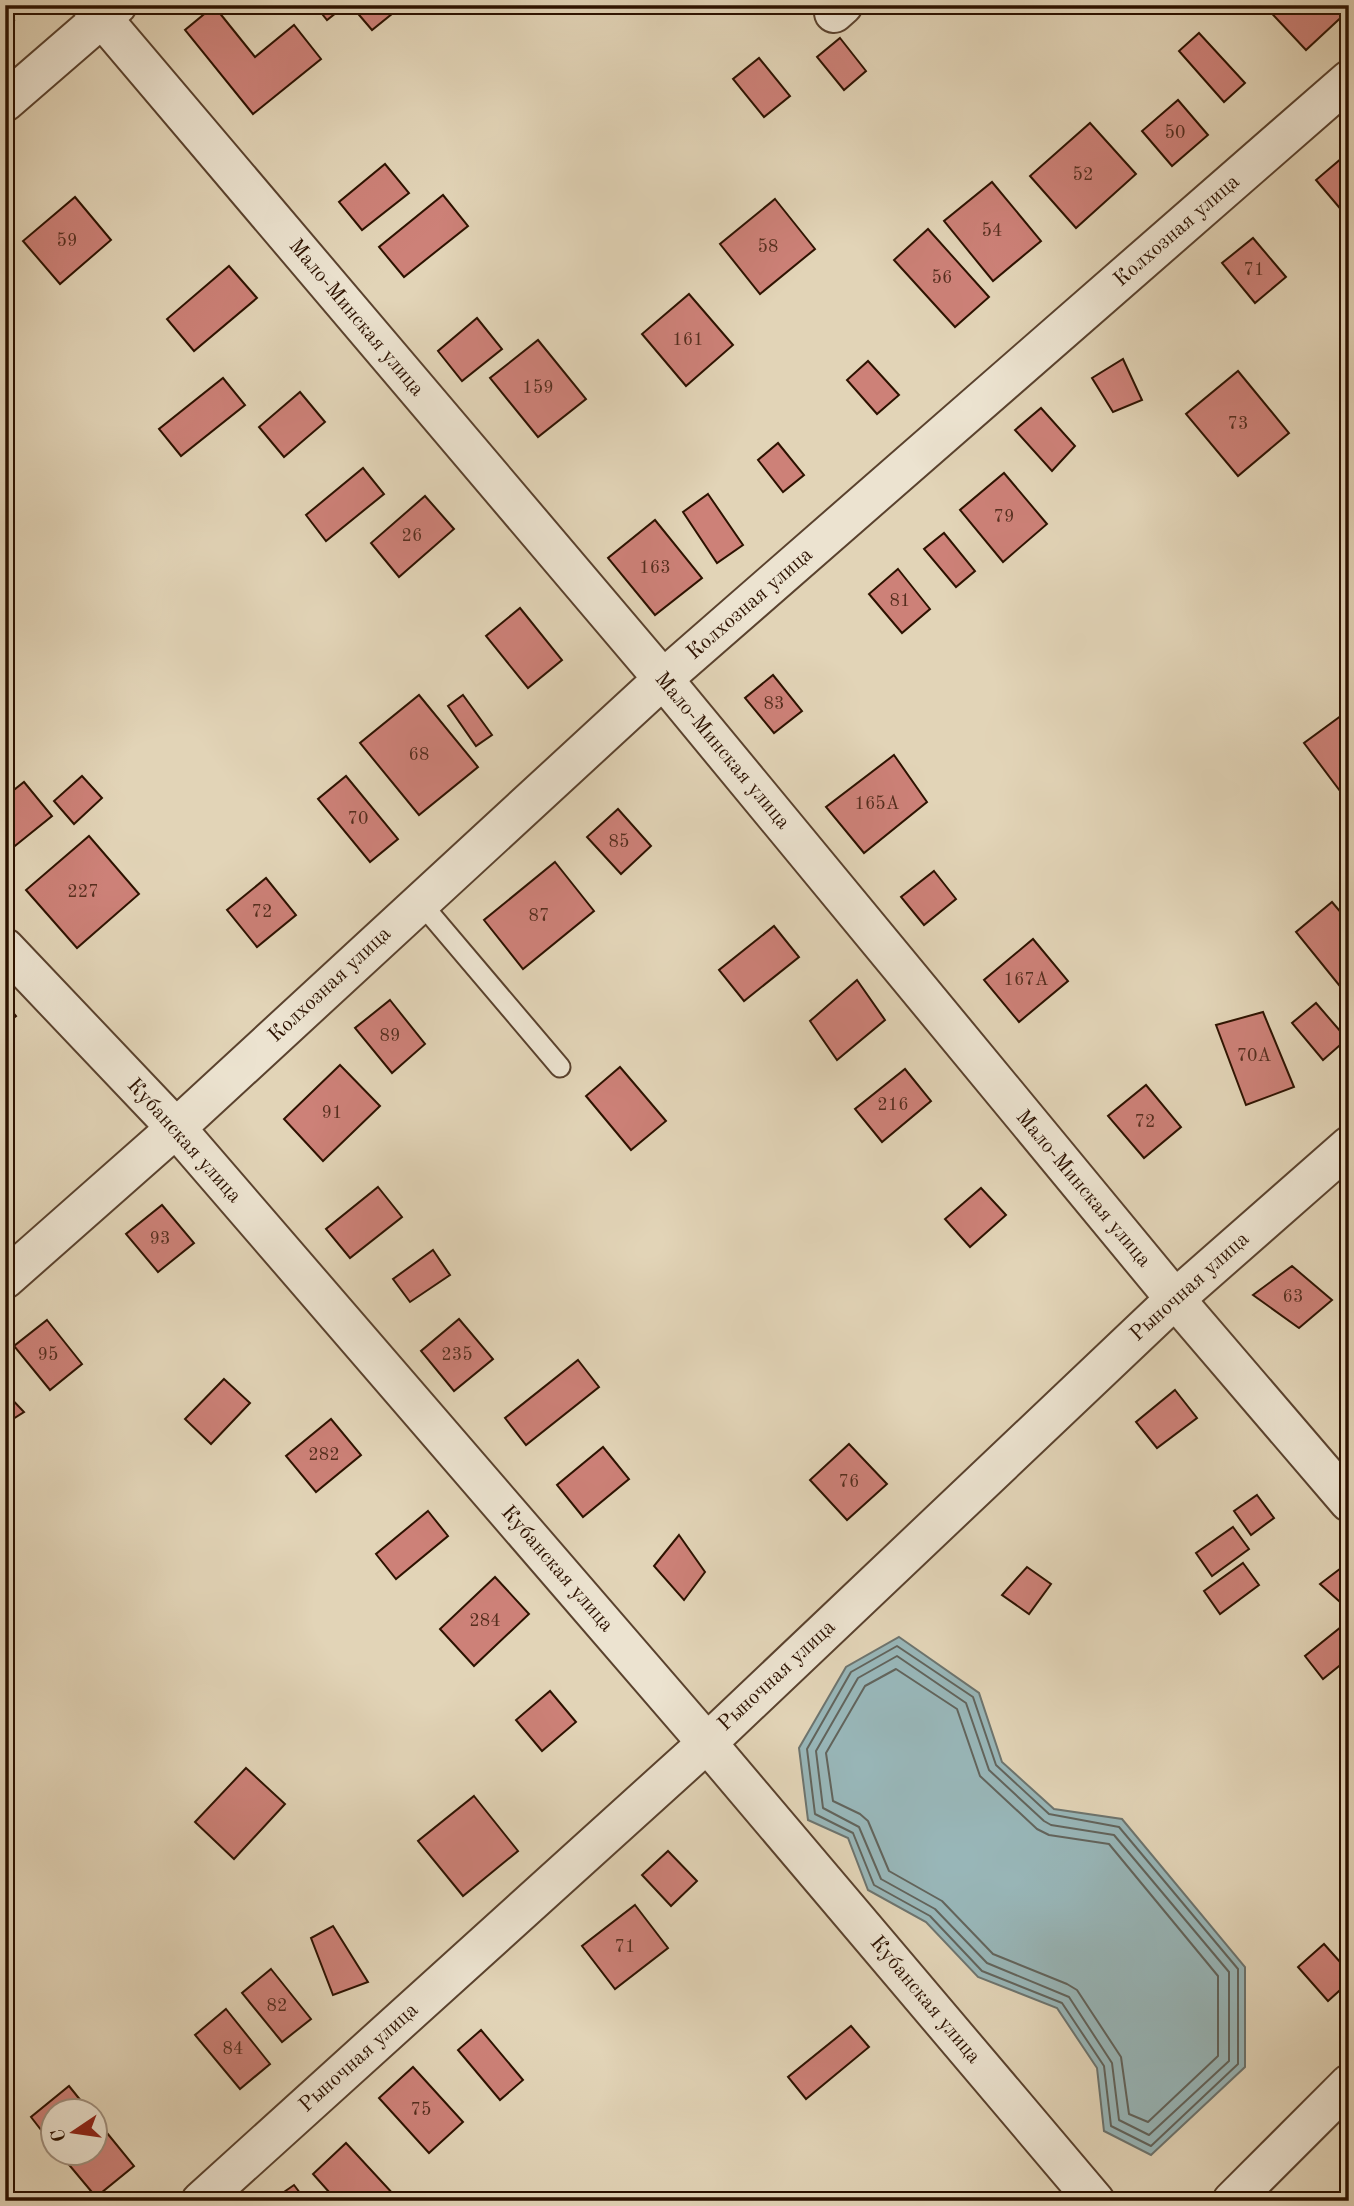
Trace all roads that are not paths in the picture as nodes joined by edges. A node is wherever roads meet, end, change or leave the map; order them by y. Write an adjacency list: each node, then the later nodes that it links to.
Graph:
1 (103, 10): 3 (street); 4 (street, Мало-Минская улица)
2 (1349, 80): 4 (street, Колхозная улица)
3 (5, 102)
4 (663, 679): 5 (street, Колхозная улица); 11 (street, Мало-Минская улица)
5 (420, 902): 7 (lane); 8 (street, Колхозная улица)
6 (5, 948): 8 (street, Кубанская улица)
7 (560, 1067)
8 (176, 1128): 10 (street, Колхозная улица); 13 (street, Кубанская улица)
9 (1349, 1146): 11 (street, Рыночная улица)
10 (5, 1279)
11 (1175, 1299): 12 (street, Мало-Минская улица); 13 (street, Рыночная улица)
12 (1349, 1502)
13 (707, 1742): 15 (street, Рыночная улица); 16 (street, Кубанская улица)
14 (1349, 2084): 17 (street)
15 (201, 2201)
16 (1095, 2201)
17 (1231, 2201)

